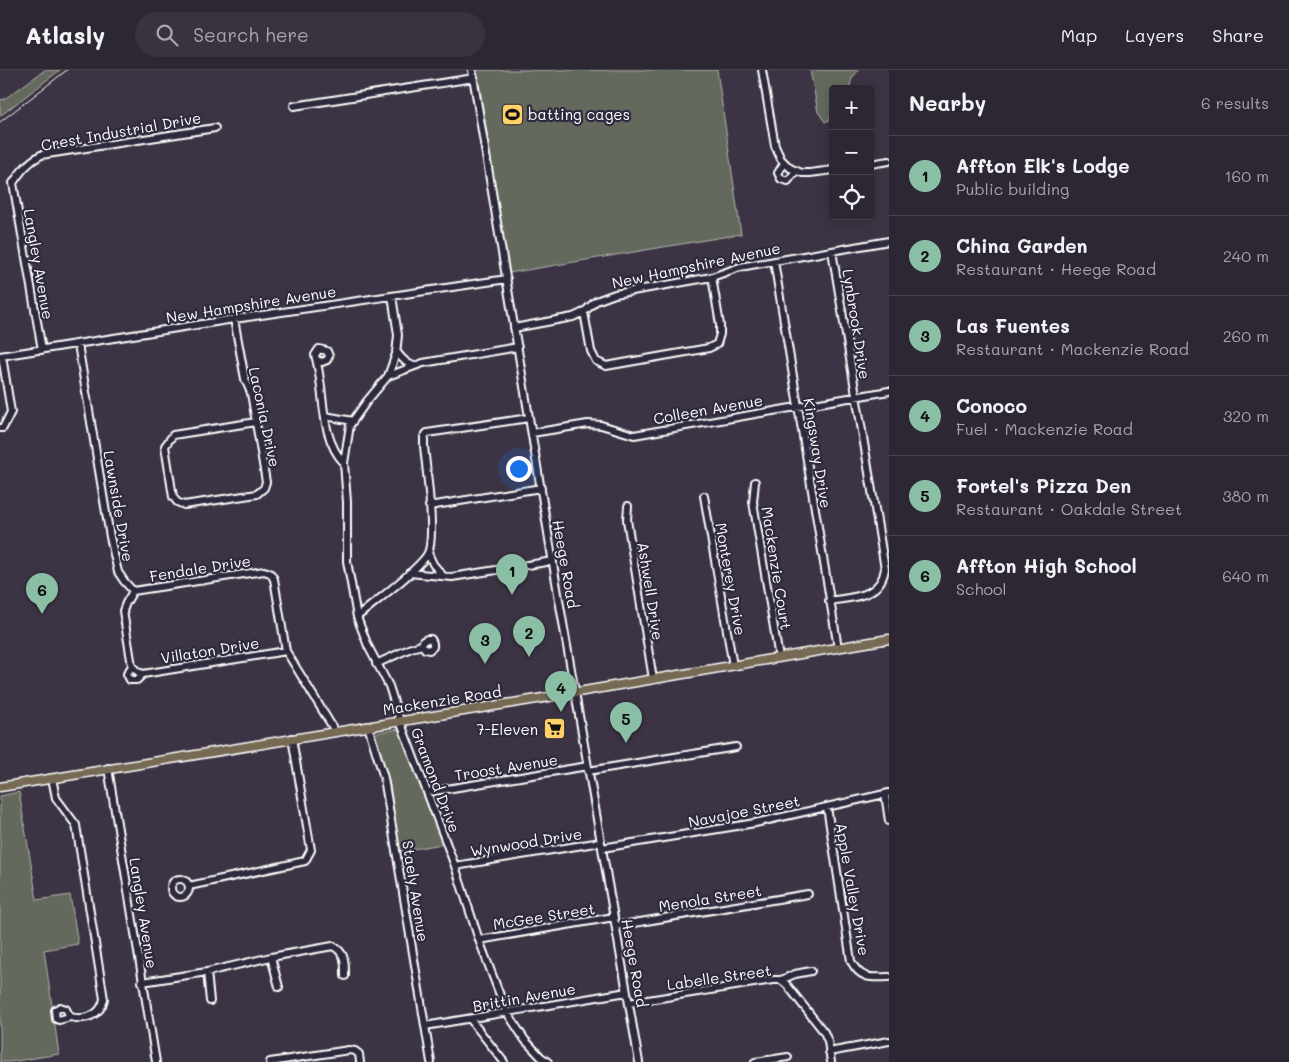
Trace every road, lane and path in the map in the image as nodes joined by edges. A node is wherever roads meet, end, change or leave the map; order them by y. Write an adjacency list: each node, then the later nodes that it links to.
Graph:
1 (472, 70): 3 (street, Heege Road)
2 (762, 70): 7 (street)
3 (474, 78): 4 (street); 16 (street, Heege Road)
4 (294, 106)
5 (215, 128): 11 (street, Crest Industrial Drive)
6 (889, 161): 8 (street)
7 (784, 163): 9 (street); 9 (street)
8 (874, 163)
9 (796, 171): 10 (street)
10 (829, 171)
11 (13, 183): 23 (street, Langley Avenue)
12 (889, 241): 13 (street, New Hampshire Avenue)
13 (832, 251): 14 (street, New Hampshire Avenue); 30 (street, Lynbrook Drive)
14 (774, 261): 15 (street, New Hampshire Avenue); 31 (street, Kingsway Drive)
15 (712, 277): 18 (street, New Hampshire Avenue); 18 (street)
16 (507, 279): 17 (street, New Hampshire Avenue); 20 (street, Heege Road)
17 (392, 296): 19 (street, New Hampshire Avenue); 24 (street, Gramond Drive)
18 (584, 312): 20 (street, New Hampshire Avenue)
19 (234, 319): 21 (street, New Hampshire Avenue); 35 (street, Laconia Drive)
20 (514, 328): 22 (street, Heege Road)
21 (78, 344): 23 (street, New Hampshire Avenue); 48 (street, Lawnside Drive)
22 (518, 347): 27 (street); 33 (street, Heege Road)
23 (42, 350): 25 (street, New Hampshire Avenue)
24 (396, 351): 27 (street); 28 (street, Gramond Drive)
25 (1, 356): 36 (street)
26 (317, 360): 32 (street)
27 (414, 366): 28 (street)
28 (388, 376): 34 (street, Gramond Drive)
29 (889, 392): 30 (street, Colleen Avenue)
30 (857, 397): 31 (street, Colleen Avenue); 49 (street, Lynbrook Drive)
31 (798, 406): 37 (street, Colleen Avenue); 49 (street, Kingsway Drive)
32 (325, 416): 34 (street); 38 (street)
33 (529, 418): 37 (street, Heege Road); 42 (street)
34 (353, 421): 38 (street, Gramond Drive)
35 (256, 422): 35 (street, Laconia Drive)
36 (0, 428)
37 (532, 433): 40 (street, Heege Road)
38 (344, 463): 50 (street, Gramond Drive)
39 (755, 482): 55 (street, Mackenzie Court)
40 (541, 488): 42 (street); 45 (street, Heege Road)
41 (704, 496): 58 (street, Monterey Drive)
42 (429, 506): 44 (street)
43 (628, 506): 60 (street, Ashwell Drive)
44 (428, 553): 46 (street); 47 (street)
45 (553, 561): 47 (street); 61 (street, Heege Road)
46 (409, 573): 47 (street); 50 (street)
47 (443, 576)
48 (133, 591): 54 (street, Fendale Drive); 57 (street)
49 (829, 601): 53 (street, Kingsway Drive)
50 (357, 617): 56 (street, Gramond Drive)
51 (889, 639): 53 (main road, Mackenzie Road)
52 (422, 646): 56 (street)
53 (838, 648): 55 (main road, Mackenzie Road)
54 (286, 650): 59 (street, Villaton Drive); 64 (street)
55 (780, 658): 58 (main road, Mackenzie Road)
56 (376, 664): 62 (street, Gramond Drive)
57 (132, 666): 59 (street); 59 (street)
58 (733, 666): 60 (main road, Mackenzie Road)
59 (140, 673)
60 (653, 679): 61 (main road, Mackenzie Road)
61 (576, 692): 62 (main road, Mackenzie Road); 68 (street, Heege Road)
62 (400, 721): 63 (main road, Mackenzie Road); 71 (street, Gramond Drive)
63 (368, 726): 64 (main road, Mackenzie Road); 96 (street, Staely Avenue)
64 (335, 731): 65 (main road, Mackenzie Road)
65 (292, 738): 67 (main road, Mackenzie Road); 77 (street)
66 (736, 747): 68 (street, Troost Avenue)
67 (108, 768): 69 (main road, Mackenzie Road); 88 (street, Langley Avenue)
68 (588, 768): 71 (street, Troost Avenue); 75 (street, Heege Road)
69 (52, 778): 70 (main road, Mackenzie Road); 94 (street)
70 (0, 787)
71 (428, 792): 76 (street, Gramond Drive)
72 (887, 794): 73 (street, Navajoe Street); 74 (street)
73 (827, 807): 75 (street, Navajoe Street); 86 (street, Apple Valley Drive)
74 (889, 821)
75 (601, 845): 76 (street, Wynwood Drive); 79 (street, Heege Road)
76 (455, 866): 81 (street, Gramond Drive)
77 (189, 886)
78 (808, 894): 80 (street, Menola Street)
79 (614, 917): 80 (street, Heege Road); 81 (street, McGee Street)
80 (616, 926): 90 (street, Heege Road)
81 (479, 940): 93 (street, Gramond Drive)
82 (271, 957): 84 (street); 85 (street); 89 (street)
83 (811, 971): 87 (street, Labelle Street)
84 (207, 972): 88 (street); 91 (street)
85 (345, 976)
86 (889, 977)
87 (781, 980): 92 (street, Labelle Street); 98 (street)
88 (142, 982): 100 (street, Langley Avenue)
89 (279, 987)
90 (627, 992): 92 (street, Heege Road); 93 (street, Brittin Avenue)
91 (210, 1001)
92 (629, 1003): 106 (street, Heege Road)
93 (506, 1011): 95 (street, Brittin Avenue); 105 (street, Gramond Drive)
94 (70, 1017)
95 (470, 1019): 96 (street, Brittin Avenue); 104 (street)
96 (424, 1026): 103 (street, Staely Avenue)
97 (889, 1041): 98 (street)
98 (830, 1052): 108 (street)
99 (788, 1057): 107 (street)
100 (156, 1062)
101 (270, 1062): 102 (street)
102 (360, 1062)
103 (430, 1062)
104 (504, 1062)
105 (548, 1062)
106 (639, 1062)
107 (755, 1062)
108 (831, 1062)

